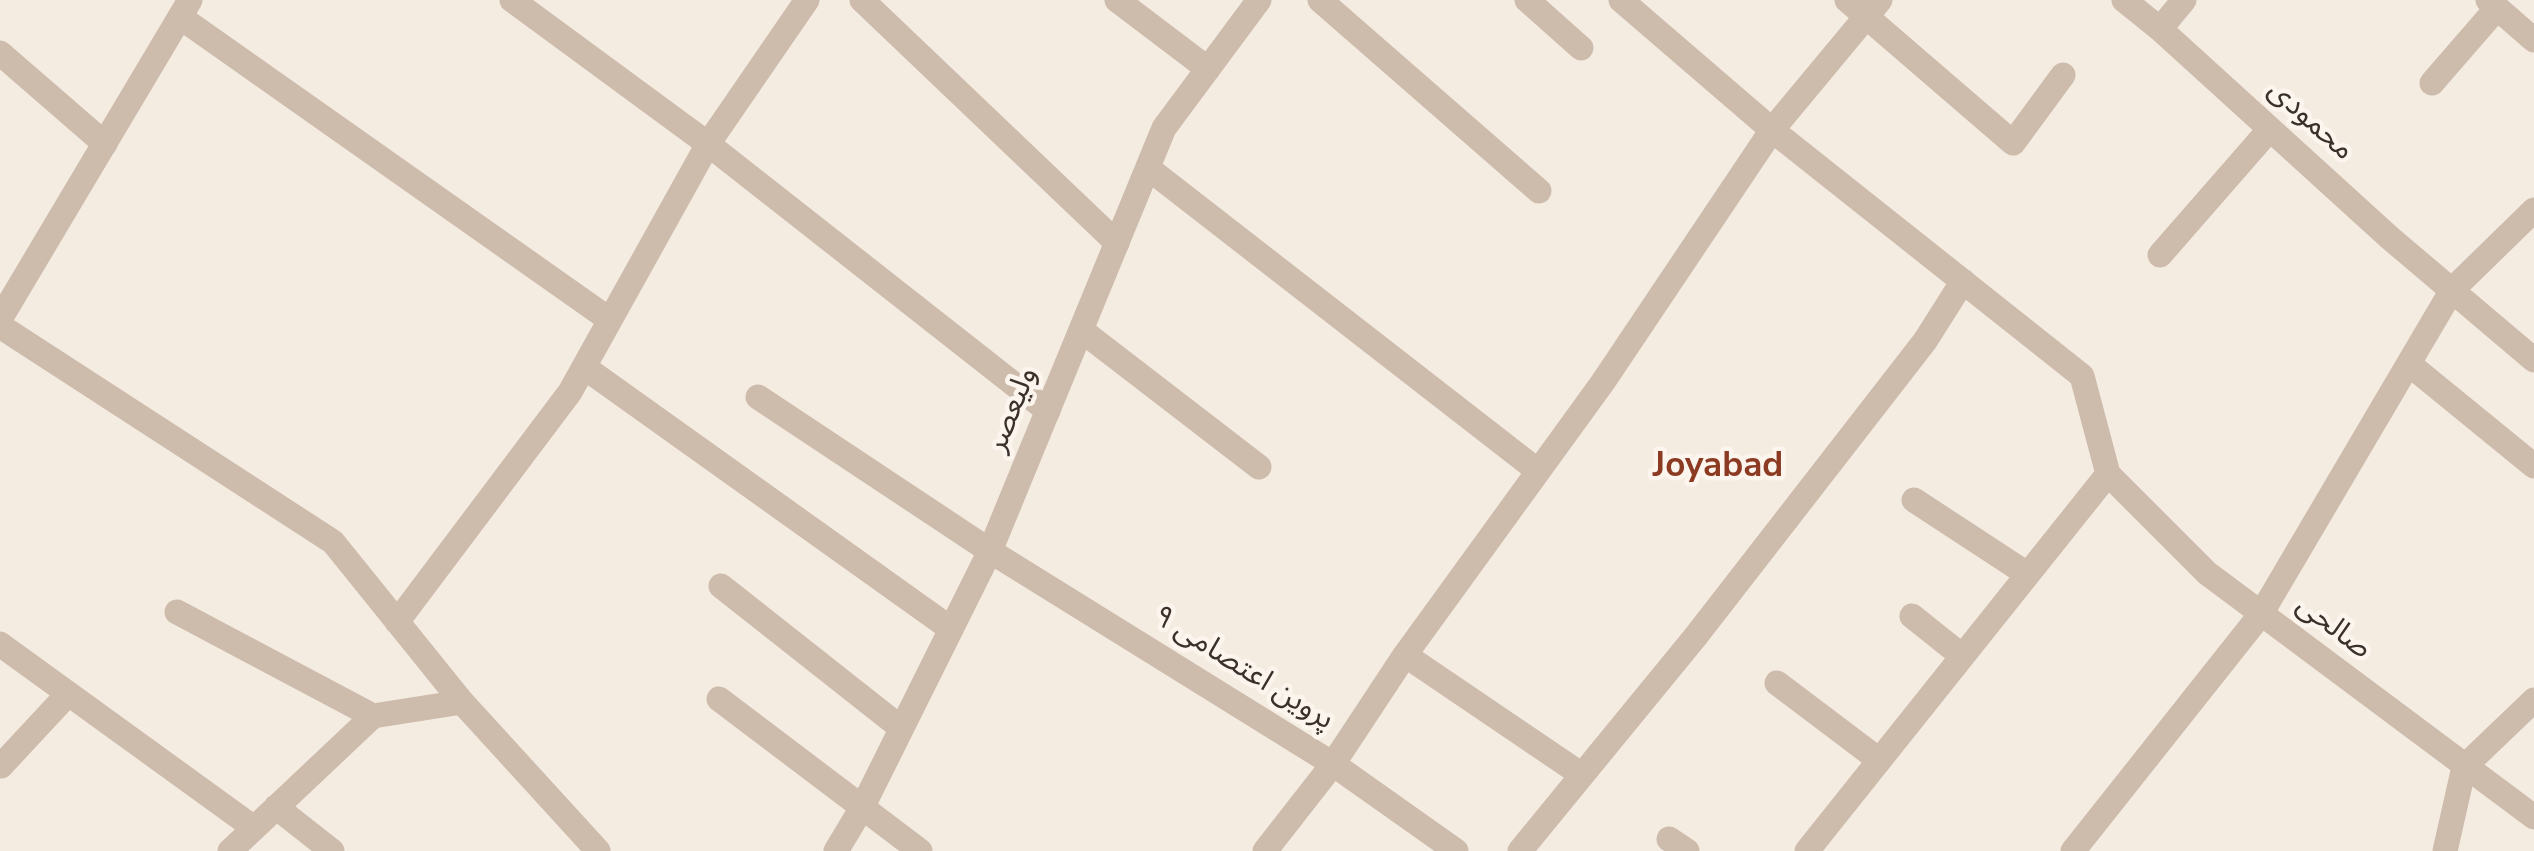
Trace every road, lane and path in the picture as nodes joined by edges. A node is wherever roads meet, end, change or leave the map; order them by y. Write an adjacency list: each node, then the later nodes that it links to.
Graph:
1 (512, 0): 24 (street)
2 (807, 0): 24 (street)
3 (862, 0): 28 (street)
4 (1118, 0): 18 (street)
5 (1258, 0): 18 (street, ولیعصر)
6 (1320, 0): 26 (street)
7 (1527, 0): 16 (street)
8 (1621, 0): 22 (street)
9 (2124, 0): 14 (street, محمودی)
10 (2184, 0): 14 (street)
11 (2492, 4): 15 (street); 20 (street)
12 (1864, 5): 19 (street); 22 (street)
13 (185, 8): 23 (street); 32 (street)
14 (2160, 29): 21 (street, محمودی)
15 (2534, 40)
16 (1581, 48)
17 (0, 52): 23 (street)
18 (1208, 69): 25 (street, ولیعصر)
19 (2063, 74)
20 (2432, 83)
21 (2270, 129): 29 (street); 31 (street, محمودی)
22 (1772, 130): 30 (street); 42 (street)
23 (104, 144): 33 (street)
24 (708, 144): 32 (street); 39 (street)
25 (1148, 168): 28 (street, ولیعصر); 42 (street)
26 (1539, 191)
27 (2534, 210): 31 (street)
28 (1117, 243): 34 (street, ولیعصر)
29 (2160, 255)
30 (1963, 281): 43 (street); 67 (street)
31 (2452, 290): 35 (street, محمودی); 36 (street)
32 (610, 320): 37 (street)
33 (0, 323): 51 (street)
34 (1081, 330): 39 (street, ولیعصر); 41 (street)
35 (2534, 360)
36 (2409, 364): 40 (street); 49 (street)
37 (584, 367): 51 (street); 52 (street)
38 (758, 397): 45 (street, پروین اعتصامی ۹)
39 (1048, 411): 45 (street, ولیعصر)
40 (2534, 466)
41 (1259, 467)
42 (1538, 471): 54 (street)
43 (2108, 474): 46 (street); 49 (street, صالحی)
44 (1914, 500): 46 (street)
45 (990, 551): 52 (street, ولیعصر); 64 (street, پروین اعتصامی ۹)
46 (2028, 574): 55 (street)
47 (721, 586): 62 (street)
48 (177, 612): 61 (street)
49 (2261, 614): 66 (street, صالحی); 81 (street)
50 (1912, 616): 55 (street)
51 (396, 622): 60 (street)
52 (950, 629): 62 (street, ولیعصر)
53 (0, 644): 57 (street)
54 (1406, 655): 64 (street); 67 (street)
55 (1962, 656): 63 (street)
56 (1777, 683): 63 (street)
57 (68, 694): 65 (street); 71 (street)
58 (719, 699): 68 (street)
59 (2534, 700): 66 (street)
60 (462, 702): 61 (street); 74 (street)
61 (373, 716): 69 (street)
62 (902, 728): 68 (street, ولیعصر)
63 (1879, 760): 80 (street)
64 (1334, 764): 77 (street); 78 (street, پروین اعتصامی ۹)
65 (2, 766)
66 (2464, 767): 70 (street, صالحی); 82 (street)
67 (1582, 776): 79 (street)
68 (863, 806): 75 (street, ولیعصر); 76 (street)
69 (276, 808): 71 (street); 73 (street)
70 (2534, 817)
71 (254, 828): 72 (street)
72 (230, 851)
73 (332, 851)
74 (598, 851)
75 (836, 851)
76 (920, 851)
77 (1265, 851)
78 (1456, 851)
79 (1520, 851)
80 (1807, 851)
81 (2073, 851)
82 (2444, 851)

